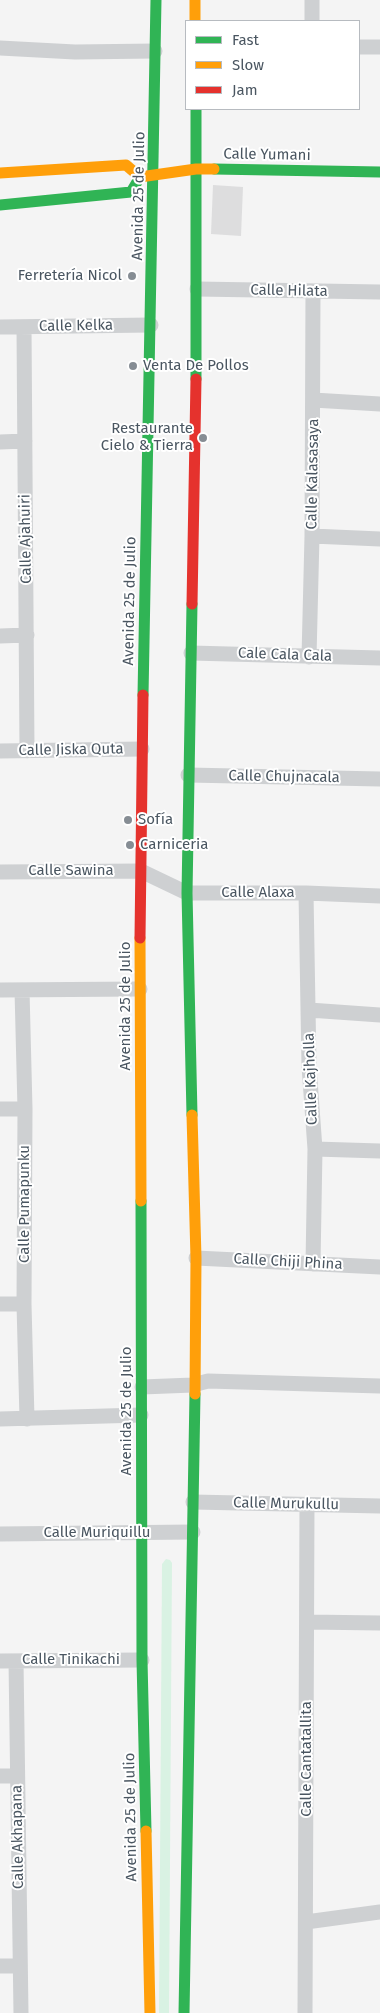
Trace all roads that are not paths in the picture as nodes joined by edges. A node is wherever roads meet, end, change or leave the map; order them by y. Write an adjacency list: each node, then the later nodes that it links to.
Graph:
1 (156, 0): 9 (main road, Avenida 25 de Julio)
2 (194, 0): 4 (main road)
3 (312, 0): 5 (street)
4 (195, 20)
5 (312, 20)
6 (360, 47): 7 (street)
7 (380, 47)
8 (0, 48): 9 (street)
9 (155, 51): 14 (main road, Avenida 25 de Julio)
10 (196, 110): 11 (main road)
11 (196, 169): 12 (main road, Calle Yumani); 14 (main road, Calle Yumani); 17 (main road)
12 (380, 172)
13 (0, 173): 15 (main road)
14 (154, 176): 15 (main road, Calle Yumani); 20 (main road, Avenida 25 de Julio)
15 (140, 177): 16 (main road)
16 (0, 204)
17 (197, 289): 18 (street, Calle Hilata); 31 (main road)
18 (313, 291): 19 (street, Calle Hilata); 23 (street, Calle Kalasasaya)
19 (380, 292)
20 (151, 325): 22 (street, Calle Kelka); 34 (main road, Avenida 25 de Julio)
21 (0, 327): 22 (street, Calle Kelka)
22 (24, 327): 25 (street, Calle Ajahuiri)
23 (313, 400): 24 (street); 27 (street, Calle Kalasasaya)
24 (380, 404)
25 (25, 441): 26 (street); 29 (street, Calle Ajahuiri)
26 (0, 442)
27 (312, 536): 28 (street); 32 (street, Calle Kalasasaya)
28 (380, 540)
29 (27, 635): 30 (street); 36 (street, Calle Ajahuiri)
30 (0, 636)
31 (191, 652): 32 (street, Cale Cala Cala); 37 (main road)
32 (309, 657): 33 (street, Cale Cala Cala)
33 (380, 658)
34 (142, 749): 36 (street, Calle Jiska Quta); 39 (main road, Avenida 25 de Julio)
35 (0, 751): 36 (street, Calle Jiska Quta)
36 (27, 751)
37 (188, 775): 38 (street, Calle Chujnacala); 41 (main road)
38 (380, 779)
39 (141, 871): 40 (street, Calle Sawina); 41 (street, Calle Alaxa); 44 (main road, Avenida 25 de Julio)
40 (0, 872)
41 (187, 892): 42 (street, Calle Alaxa); 53 (main road)
42 (306, 893): 43 (street, Calle Alaxa); 47 (street, Calle Kajholla)
43 (380, 896)
44 (140, 989): 46 (street); 60 (main road, Avenida 25 de Julio)
45 (0, 990): 46 (street)
46 (22, 990): 50 (street, Calle Pumapunku)
47 (309, 1010): 48 (street); 51 (street, Calle Kajholla)
48 (380, 1015)
49 (0, 1109): 50 (street)
50 (25, 1109): 57 (street, Calle Pumapunku)
51 (315, 1149): 52 (street); 54 (street, Calle Kajholla)
52 (380, 1151)
53 (196, 1258): 54 (street, Calle Chiji Phina); 58 (main road)
54 (313, 1264): 55 (street, Calle Chiji Phina)
55 (380, 1267)
56 (0, 1304): 57 (street)
57 (24, 1304): 63 (street, Calle Pumapunku)
58 (193, 1385): 59 (street); 60 (street); 64 (main road)
59 (380, 1386)
60 (142, 1387): 61 (main road, Avenida 25 de Julio)
61 (141, 1415): 63 (street); 68 (main road, Avenida 25 de Julio)
62 (0, 1419): 63 (street)
63 (27, 1419)
64 (193, 1502): 65 (street, Calle Murukullu); 67 (main road)
65 (308, 1504): 66 (street, Calle Murukullu); 70 (street, Calle Cantatallita)
66 (380, 1506)
67 (193, 1532): 68 (street, Calle Muriquillu); 83 (main road)
68 (142, 1533): 69 (street, Calle Muriquillu); 72 (main road, Avenida 25 de Julio)
69 (0, 1534)
70 (308, 1622): 71 (street); 78 (street, Calle Cantatallita)
71 (380, 1623)
72 (142, 1660): 74 (street, Calle Tinikachi); 82 (main road, Avenida 25 de Julio)
73 (0, 1661): 74 (street, Calle Tinikachi)
74 (16, 1661): 76 (street, Calle Akhapana)
75 (0, 1776): 76 (street)
76 (17, 1776): 80 (street, Calle Akhapana)
77 (380, 1912): 78 (street)
78 (306, 1922): 84 (street, Calle Cantatallita)
79 (0, 1966): 80 (street)
80 (20, 1966): 81 (street, Calle Akhapana)
81 (21, 2013)
82 (150, 2013)
83 (184, 2013)
84 (305, 2013)

